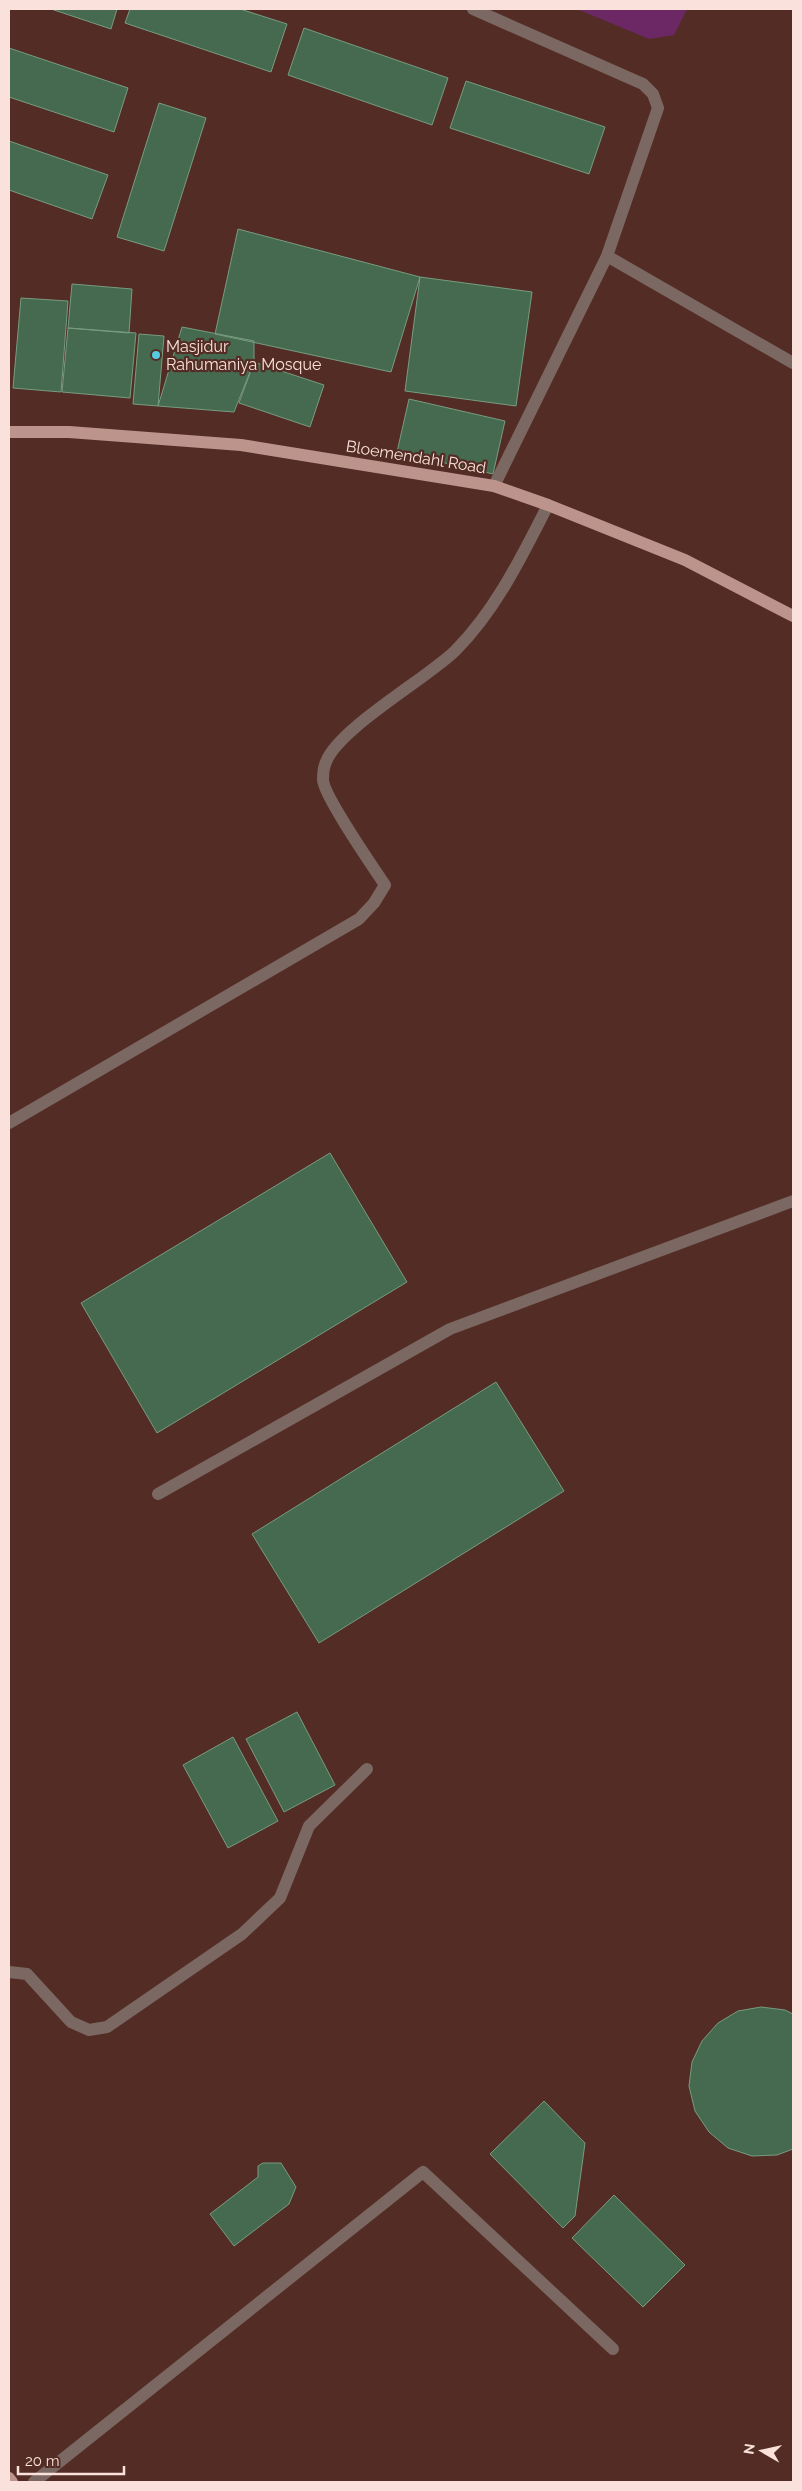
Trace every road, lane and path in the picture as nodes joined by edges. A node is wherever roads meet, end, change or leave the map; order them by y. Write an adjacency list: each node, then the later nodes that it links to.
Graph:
1 (473, 9): 2 (street)
2 (607, 256): 3 (street); 5 (street)
3 (793, 363)
4 (9, 432): 5 (main road, Bloemendahl Road)
5 (494, 486): 6 (main road, Bloemendahl Road)
6 (548, 504): 7 (main road, Bloemendahl Road); 8 (street)
7 (793, 616)
8 (9, 1123)
9 (793, 1202): 10 (street)
10 (158, 1494)
11 (367, 1769): 12 (street)
12 (9, 1972)
13 (613, 2349): 16 (street)
14 (9, 2478): 15 (main road)
15 (12, 2482)
16 (34, 2482)

